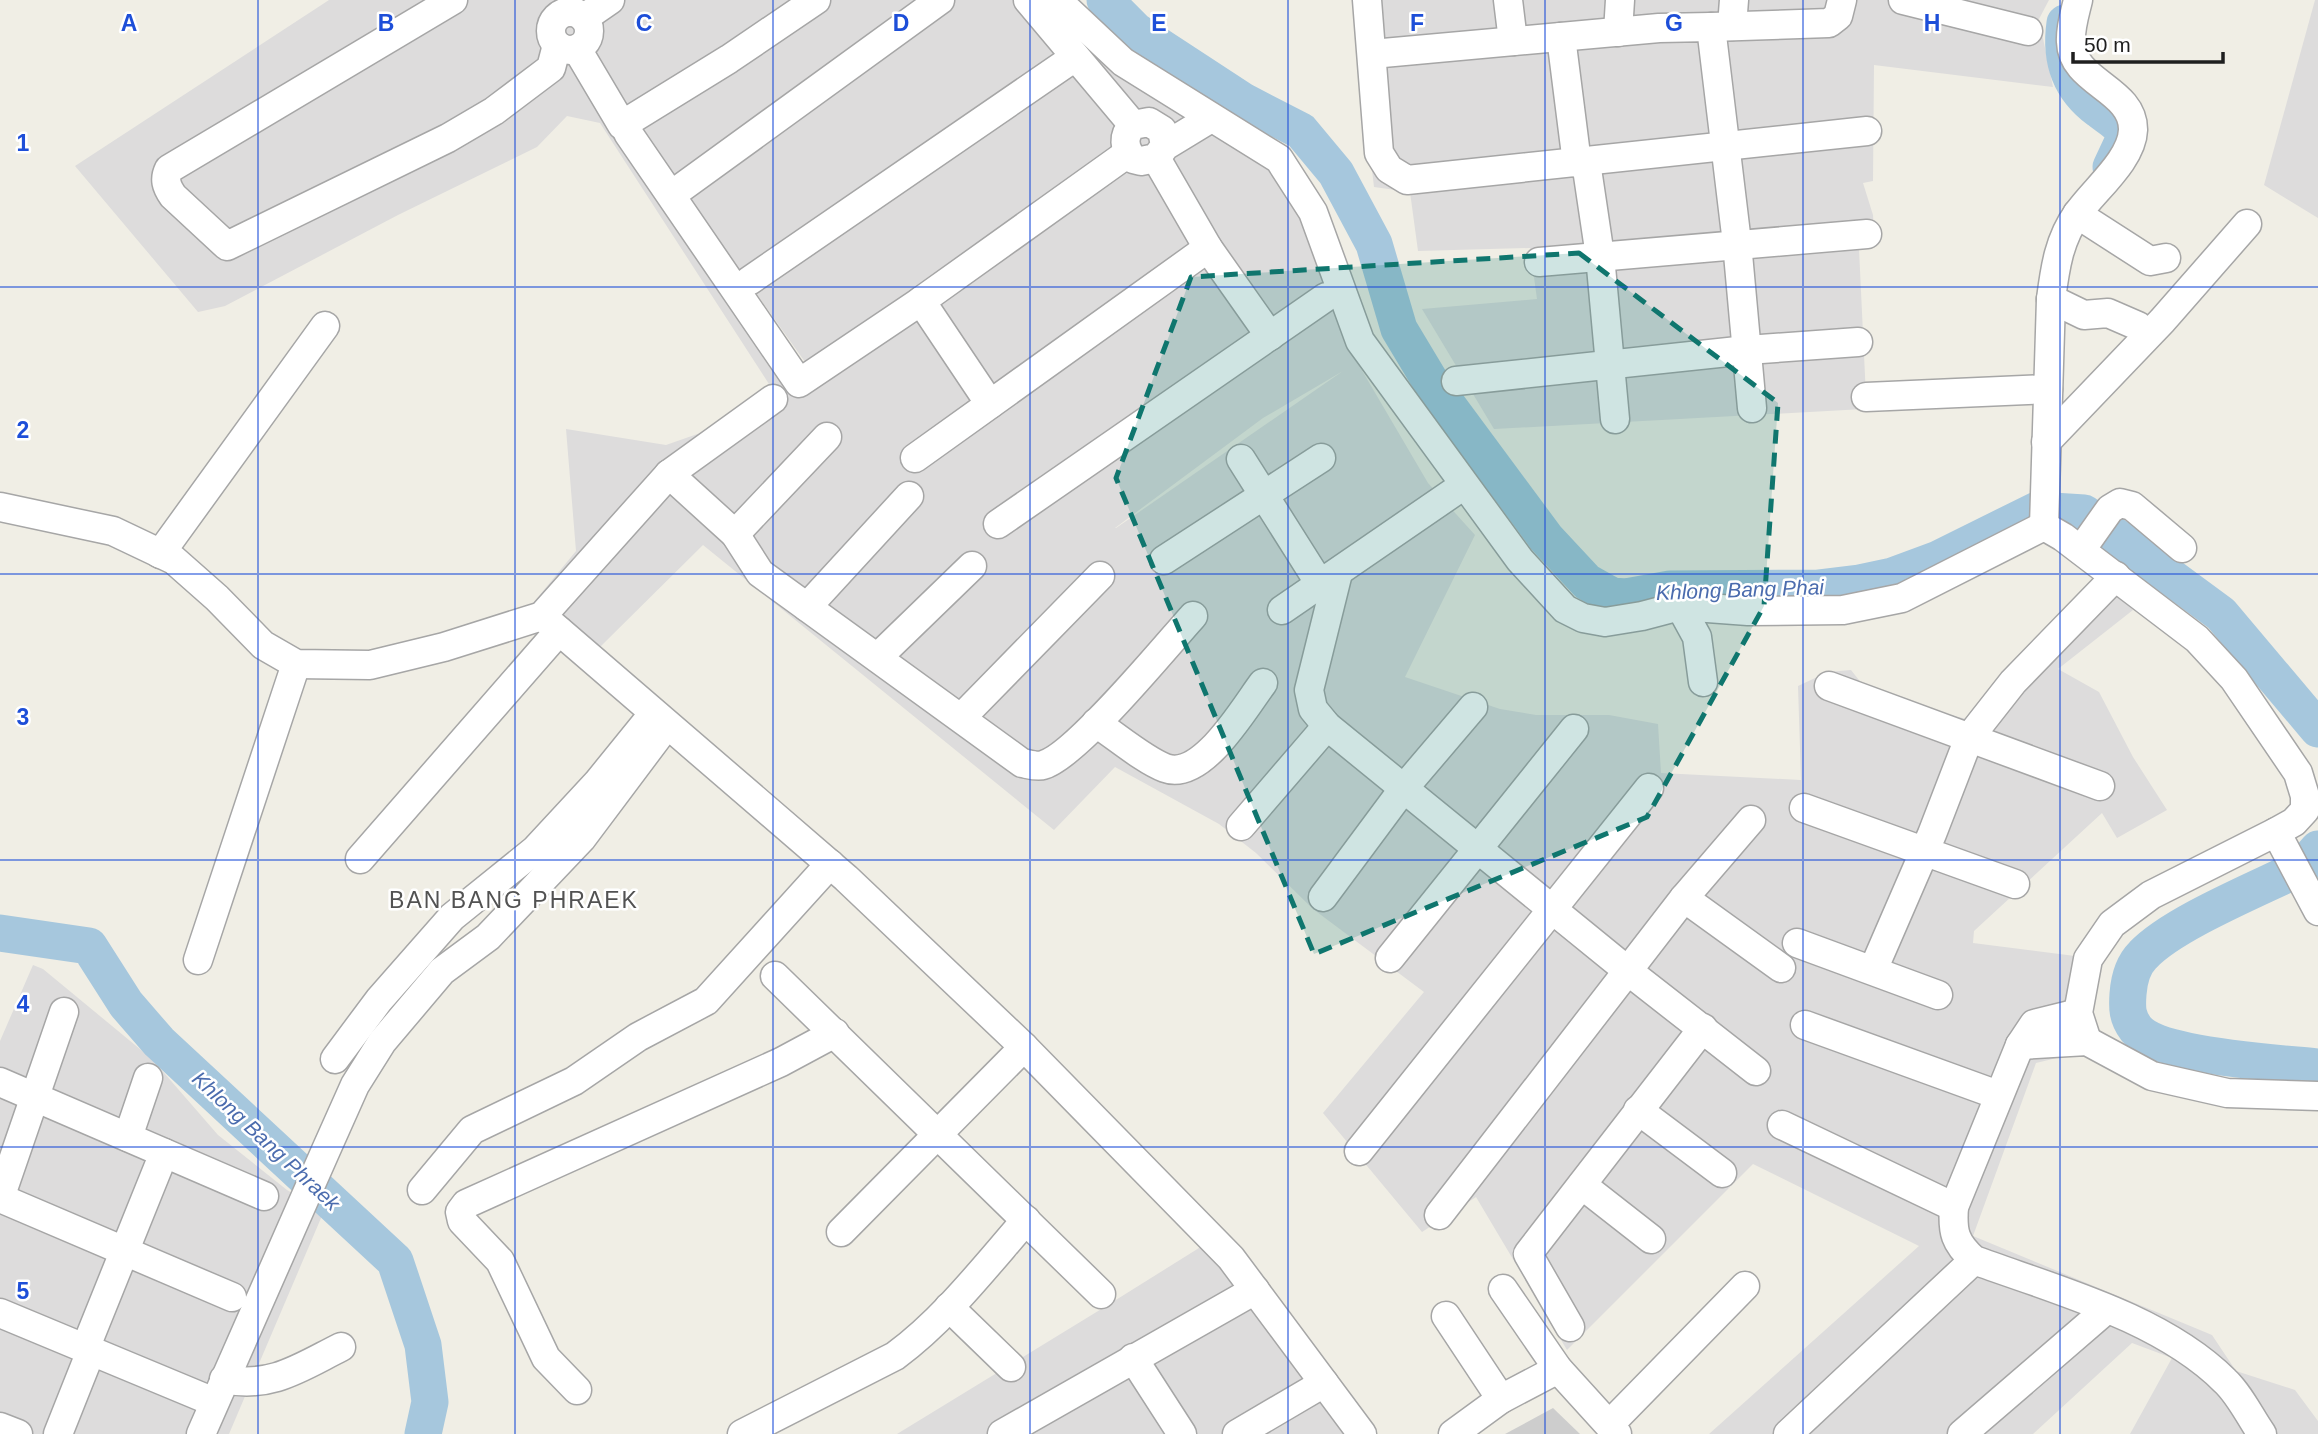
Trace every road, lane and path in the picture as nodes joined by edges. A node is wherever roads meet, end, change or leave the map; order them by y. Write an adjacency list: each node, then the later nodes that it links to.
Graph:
1 (453, 0): 19 (street)
2 (610, 0): 13 (street)
3 (816, 0): 19 (street)
4 (940, 0): 31 (street)
5 (1028, 0): 21 (street)
6 (1057, 0): 22 (street)
7 (1367, 0): 20 (street)
8 (1508, 0): 18 (street)
9 (1620, 0): 16 (street)
10 (1842, 0): 14 (street)
11 (1903, 0): 15 (street)
12 (2078, 0): 32 (street)
13 (568, 10): 19 (street)
14 (1726, 18): 16 (street); 27 (street)
15 (2028, 31)
16 (1618, 32): 17 (street)
17 (1561, 37): 18 (street); 30 (street)
18 (1513, 41): 20 (street)
19 (567, 47)
20 (1372, 54): 30 (street)
21 (1075, 57): 24 (street); 40 (street)
22 (1182, 100): 23 (street); 24 (street)
23 (1211, 118): 28 (street); 63 (street)
24 (1141, 123): 28 (street); 29 (street)
25 (1867, 131): 27 (street)
26 (628, 134): 43 (street)
27 (1726, 146): 30 (street); 35 (street)
28 (1160, 152): 29 (street); 36 (street)
29 (1128, 153): 43 (street)
30 (1581, 163): 37 (street)
31 (681, 188)
32 (2077, 214): 38 (street); 42 (street)
33 (2247, 224): 58 (street)
34 (1867, 234): 35 (street)
35 (1737, 243): 37 (street); 48 (street)
36 (1208, 248): 46 (street); 54 (street)
37 (1600, 256): 39 (street); 49 (street)
38 (2166, 258)
39 (1539, 262)
40 (749, 281)
41 (1326, 297): 46 (street)
42 (2051, 299): 45 (street); 51 (street)
43 (921, 301): 54 (street)
44 (325, 326): 72 (street)
45 (2138, 326)
46 (1270, 336): 68 (street)
47 (1858, 342): 48 (street)
48 (1747, 349): 49 (street); 55 (street)
49 (1609, 366): 50 (street); 56 (street)
50 (1456, 381)
51 (2048, 389): 52 (street); 58 (street)
52 (1866, 397)
53 (773, 398): 62 (street)
54 (990, 404): 59 (street)
55 (1752, 408)
56 (1615, 419)
57 (827, 437): 70 (street)
58 (2046, 442): 67 (street)
59 (915, 458)
60 (1321, 458): 64 (street)
61 (1241, 459): 64 (street)
62 (669, 474): 70 (street); 82 (street)
63 (1464, 485): 77 (street); 78 (street)
64 (1264, 495): 73 (street); 77 (street)
65 (909, 496): 79 (street)
66 (0, 507): 72 (street)
67 (2044, 520): 69 (street); 78 (street)
68 (998, 524)
69 (2095, 530): 71 (street); 76 (street)
70 (735, 534): 79 (street)
71 (2182, 548)
72 (160, 554): 84 (street)
73 (1164, 559)
74 (972, 566): 83 (street)
75 (1100, 576): 89 (street)
76 (2116, 576): 94 (street); 101 (street)
77 (1329, 579): 80 (street); 92 (street)
78 (1680, 606): 85 (street)
79 (807, 607): 83 (street)
80 (1282, 610)
81 (1193, 616): 91 (street)
82 (551, 624): 84 (street); 90 (street); 104 (street)
83 (879, 656): 89 (street)
84 (296, 664): 113 (street)
85 (1703, 682)
86 (1263, 683): 91 (street)
87 (1829, 686): 94 (street)
88 (1473, 707): 96 (street)
89 (962, 717): 91 (street)
90 (660, 720): 105 (street); 127 (street); 169 (street)
91 (1096, 723)
92 (1327, 726): 96 (street); 100 (street)
93 (1574, 729): 102 (street)
94 (1969, 738): 95 (street); 103 (street)
95 (2100, 786)
96 (1404, 788): 102 (street); 107 (street)
97 (1650, 788): 110 (street)
98 (1804, 808): 103 (street)
99 (1751, 820): 108 (street)
100 (1241, 826)
101 (2281, 840): 109 (street); 120 (street)
102 (1478, 848): 110 (street); 112 (street)
103 (1924, 850): 106 (street); 115 (street)
104 (360, 859)
105 (830, 864): 126 (street); 142 (street)
106 (2015, 884)
107 (1323, 897)
108 (1684, 898): 114 (street); 116 (street)
109 (2313, 899)
110 (1555, 909): 116 (street); 138 (street)
111 (1797, 943): 115 (street)
112 (1390, 958)
113 (198, 960)
114 (1781, 968)
115 (1873, 970): 118 (street)
116 (1628, 971): 122 (street); 146 (street)
117 (775, 976): 123 (street)
118 (1938, 995)
119 (64, 1012): 133 (street)
120 (2078, 1013): 124 (street); 125 (street)
121 (1805, 1025): 131 (street)
122 (1703, 1028): 128 (street); 134 (street)
123 (835, 1033): 136 (street); 168 (street)
124 (2087, 1041): 125 (street); 132 (street)
125 (2020, 1045): 131 (street)
126 (1024, 1047): 136 (street); 154 (street)
127 (335, 1059)
128 (1756, 1071)
129 (148, 1078): 137 (street)
130 (0, 1083): 133 (street)
131 (1998, 1094): 145 (street)
132 (2318, 1096)
133 (37, 1097): 137 (street); 144 (street)
134 (1638, 1110): 140 (street); 141 (street)
135 (1782, 1125): 145 (street)
136 (937, 1136): 147 (street); 148 (street)
137 (128, 1137): 139 (street)
138 (1359, 1151)
139 (164, 1153): 143 (street); 150 (street)
140 (1722, 1173)
141 (1582, 1185): 149 (street); 161 (street)
142 (422, 1191)
143 (264, 1196)
144 (0, 1198): 150 (street)
145 (1954, 1207): 151 (street)
146 (1439, 1215)
147 (1026, 1220): 155 (street); 157 (street)
148 (841, 1232)
149 (1651, 1239)
150 (125, 1251): 156 (street); 163 (street)
151 (1974, 1260): 158 (street); 182 (street)
152 (1745, 1286): 172 (street)
153 (1503, 1289): 166 (street)
154 (1255, 1290): 164 (street); 167 (street)
155 (1101, 1294)
156 (232, 1297)
157 (949, 1307): 165 (street); 176 (street)
158 (2107, 1309): 183 (street); 184 (street)
159 (0, 1313): 163 (street)
160 (1446, 1316): 170 (street)
161 (1570, 1327)
162 (341, 1347): 169 (street)
163 (88, 1350): 169 (street); 174 (street)
164 (1133, 1358): 177 (street); 178 (street)
165 (1011, 1367)
166 (1558, 1369): 170 (street); 172 (street)
167 (1324, 1383): 179 (street); 180 (street)
168 (577, 1390)
169 (219, 1391): 175 (street)
170 (1501, 1399): 181 (street)
171 (0, 1427): 173 (street)
172 (1614, 1429)
173 (18, 1434)
174 (58, 1434)
175 (201, 1434)
176 (742, 1434)
177 (1002, 1434)
178 (1182, 1434)
179 (1237, 1434)
180 (1362, 1434)
181 (1453, 1434)
182 (1788, 1434)
183 (1962, 1434)
184 (2262, 1434)

